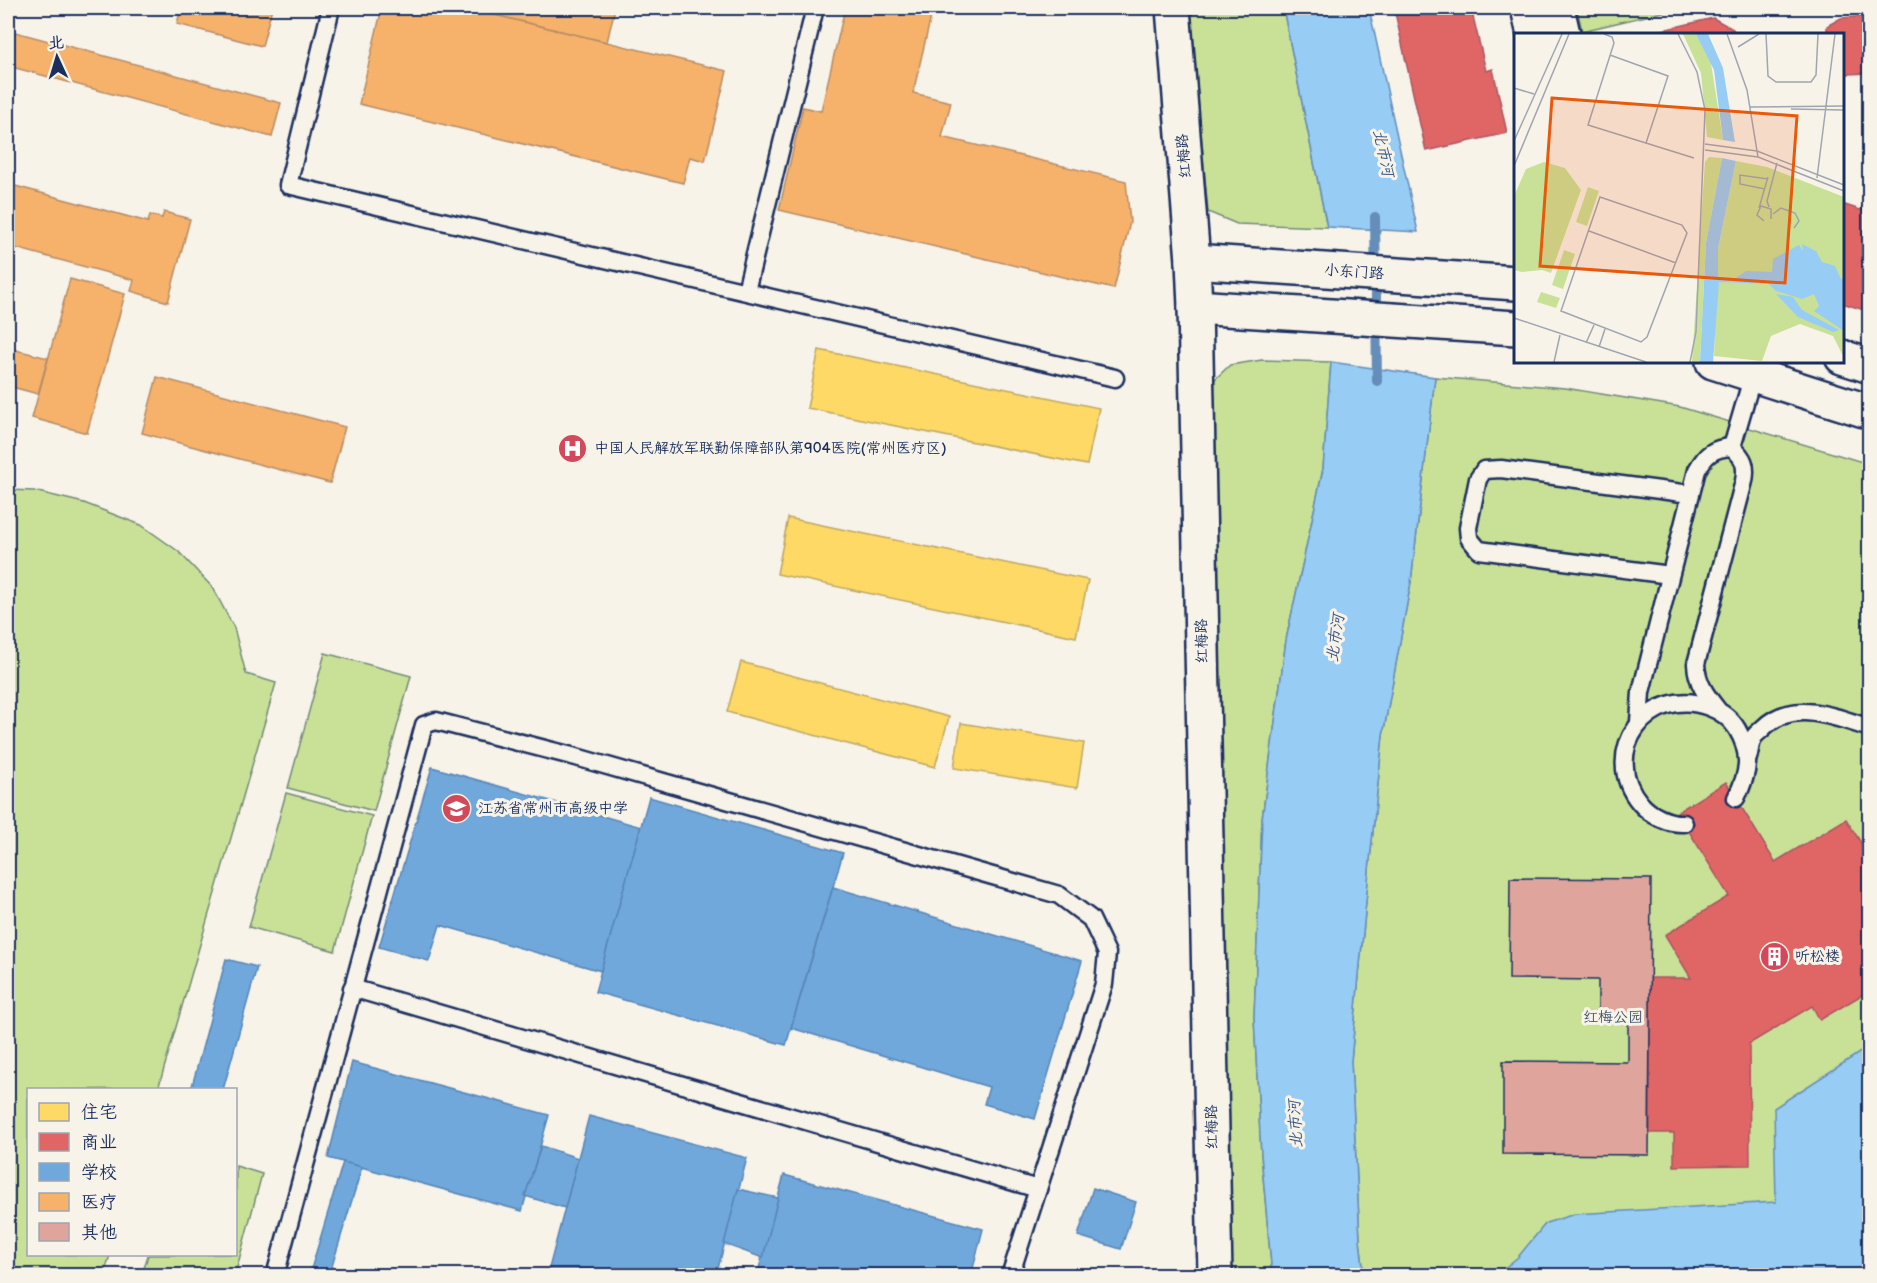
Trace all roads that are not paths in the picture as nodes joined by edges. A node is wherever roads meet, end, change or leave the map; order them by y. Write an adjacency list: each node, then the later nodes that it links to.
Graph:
1 (331, 8): 10 (lane)
2 (815, 8): 10 (lane)
3 (1173, 8): 8 (street, 红梅路)
4 (1528, 8): 6 (street)
5 (1557, 8): 7 (street)
6 (1534, 33)
7 (1563, 33)
8 (1193, 261): 9 (street, 小东门路); 11 (street, 红梅路)
9 (1514, 283)
10 (746, 291): 17 (lane)
11 (1195, 307): 12 (street); 34 (street, 红梅路)
12 (1514, 328)
13 (1844, 358): 15 (street)
14 (1716, 363): 16 (street)
15 (1869, 366)
16 (1753, 375): 18 (street); 19 (lane)
17 (1115, 378)
18 (1869, 412)
19 (1732, 447): 20 (lane); 22 (lane)
20 (1690, 494): 21 (lane); 21 (lane)
21 (1670, 575): 24 (lane)
22 (1717, 709): 24 (lane); 25 (lane)
23 (1770, 721): 25 (lane); 26 (lane); 27 (lane)
24 (1639, 722): 29 (lane)
25 (1733, 723): 27 (lane)
26 (1869, 728)
27 (1748, 762): 28 (lane)
28 (1736, 798)
29 (1684, 823)
30 (352, 988): 31 (lane); 31 (lane); 32 (lane)
31 (1038, 1190): 33 (lane)
32 (275, 1275)
33 (1010, 1275)
34 (1215, 1275)

